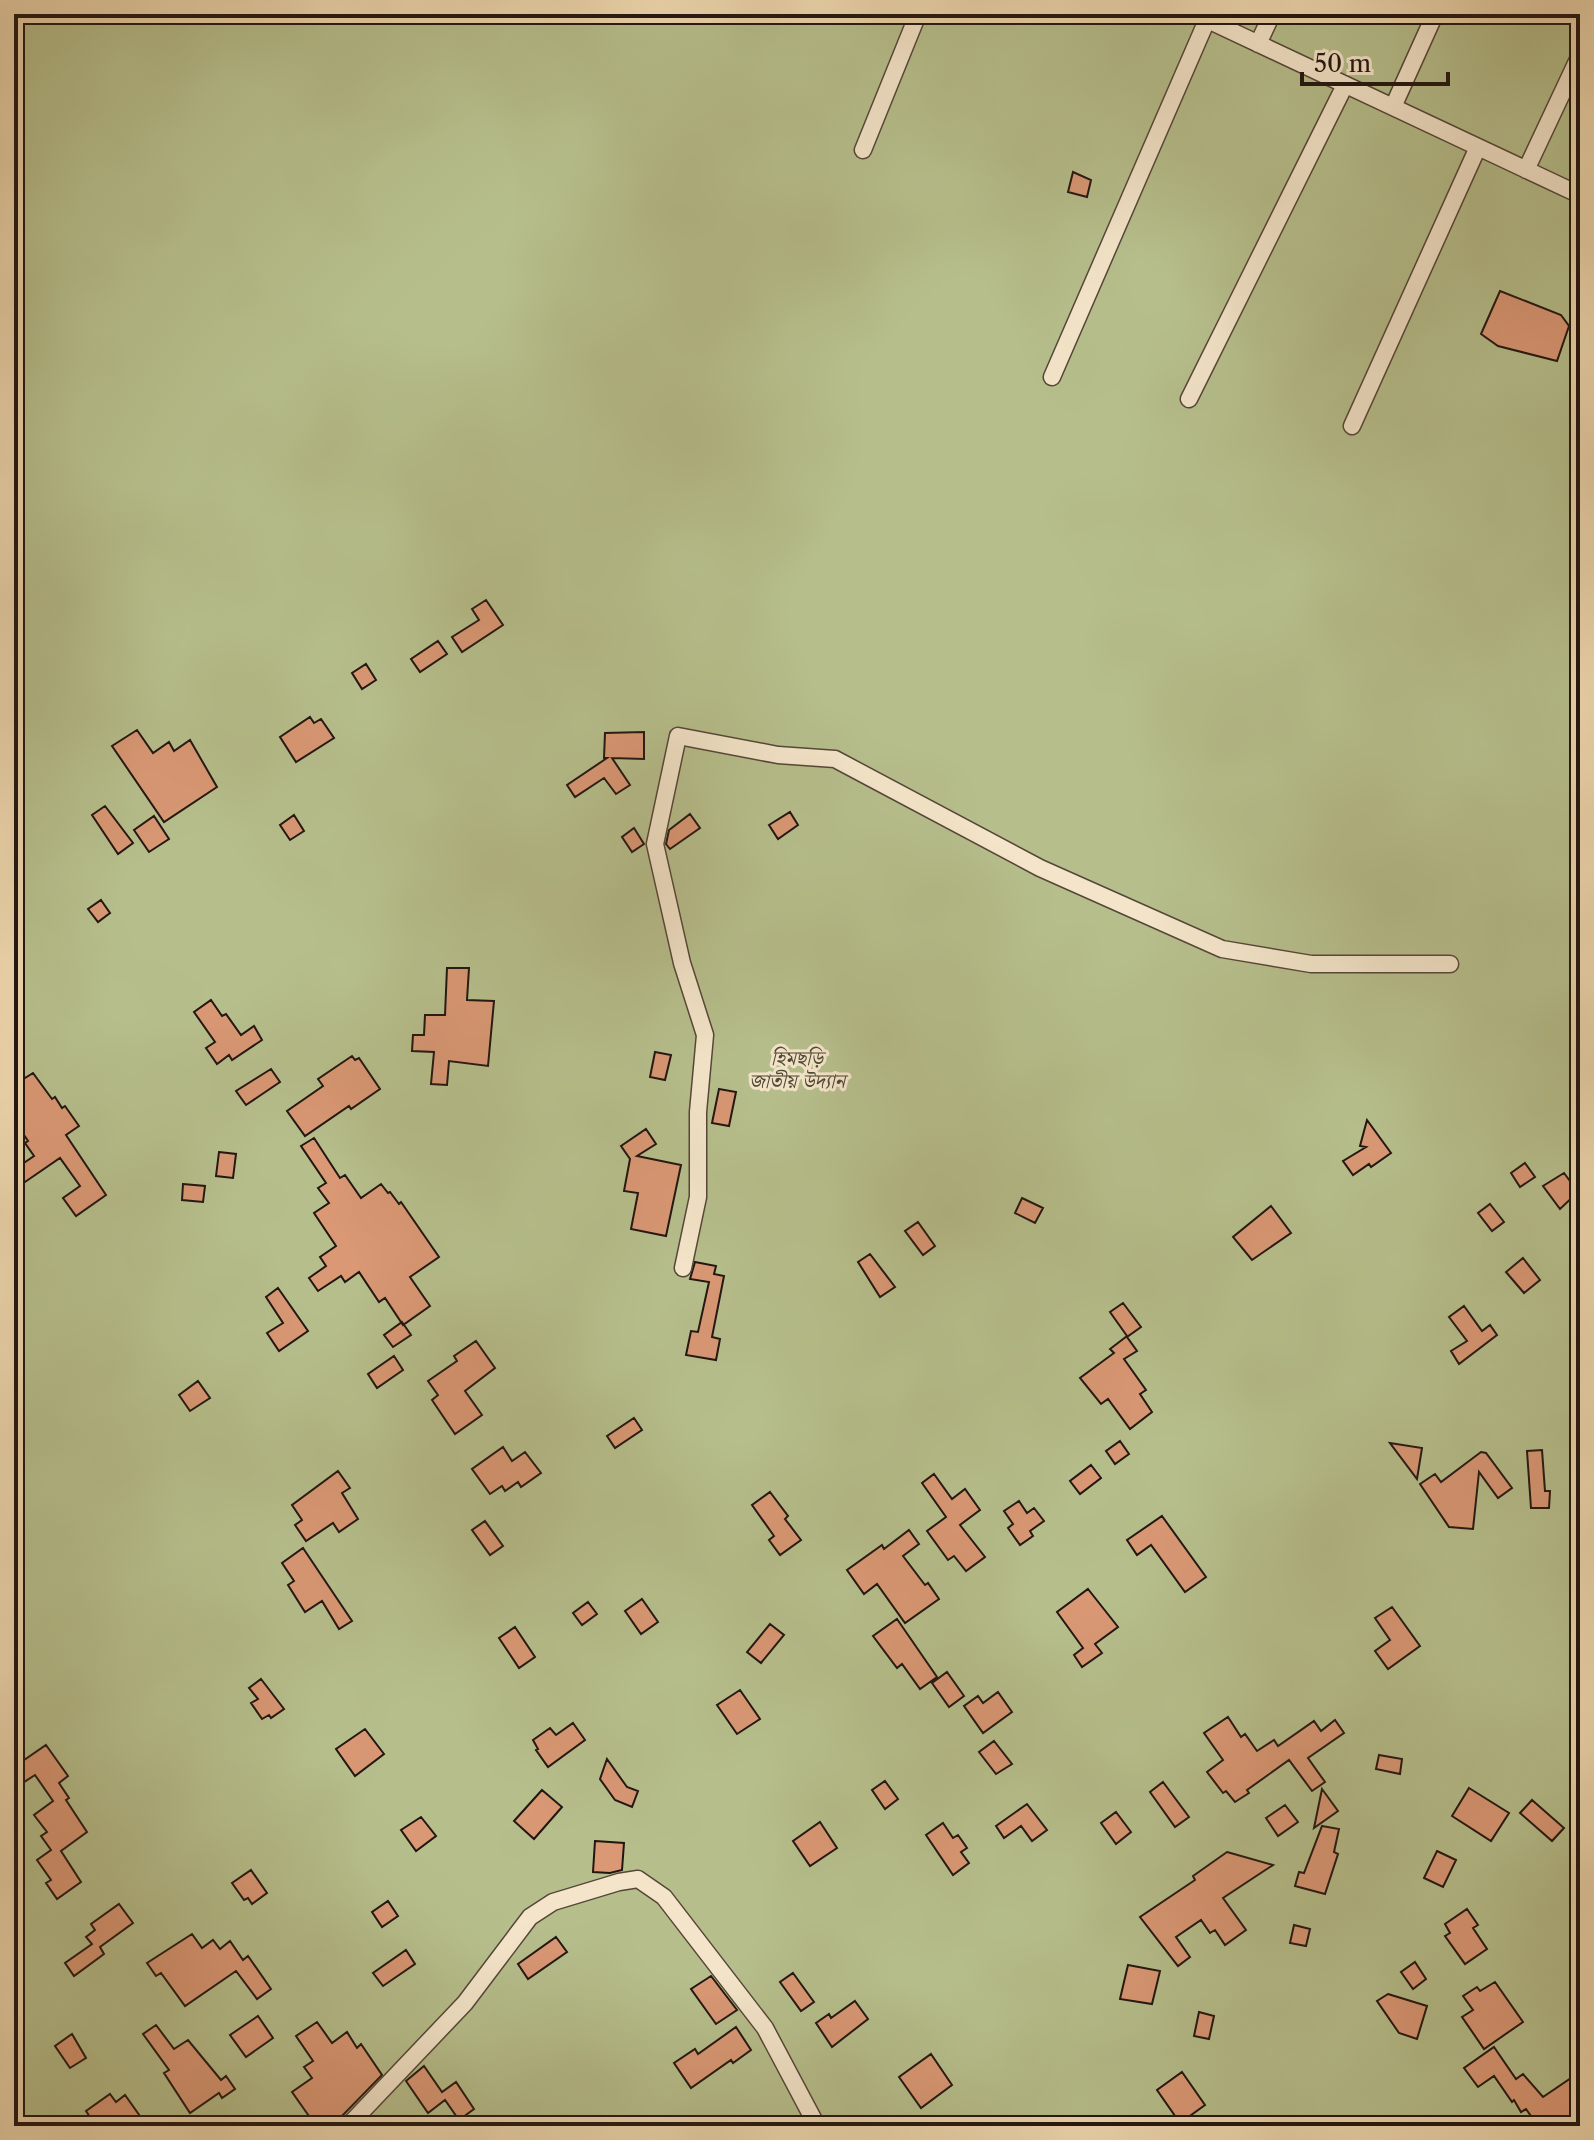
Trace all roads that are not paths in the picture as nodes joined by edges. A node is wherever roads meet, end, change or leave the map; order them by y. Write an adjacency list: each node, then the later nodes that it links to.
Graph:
1 (918, 14): 10 (street)
2 (1272, 14): 5 (street)
3 (1435, 14): 8 (street)
4 (1201, 17): 5 (street); 13 (street)
5 (1258, 44): 7 (street)
6 (1580, 55): 11 (street)
7 (1345, 85): 8 (street); 14 (street)
8 (1393, 107): 9 (street)
9 (1478, 147): 11 (street); 15 (street)
10 (863, 150)
11 (1526, 170): 12 (street)
12 (1580, 195)
13 (1052, 377)
14 (1189, 399)
15 (1352, 426)
16 (1450, 964): 17 (street)
17 (683, 1268)
18 (348, 2126): 19 (street)
19 (817, 2126)

